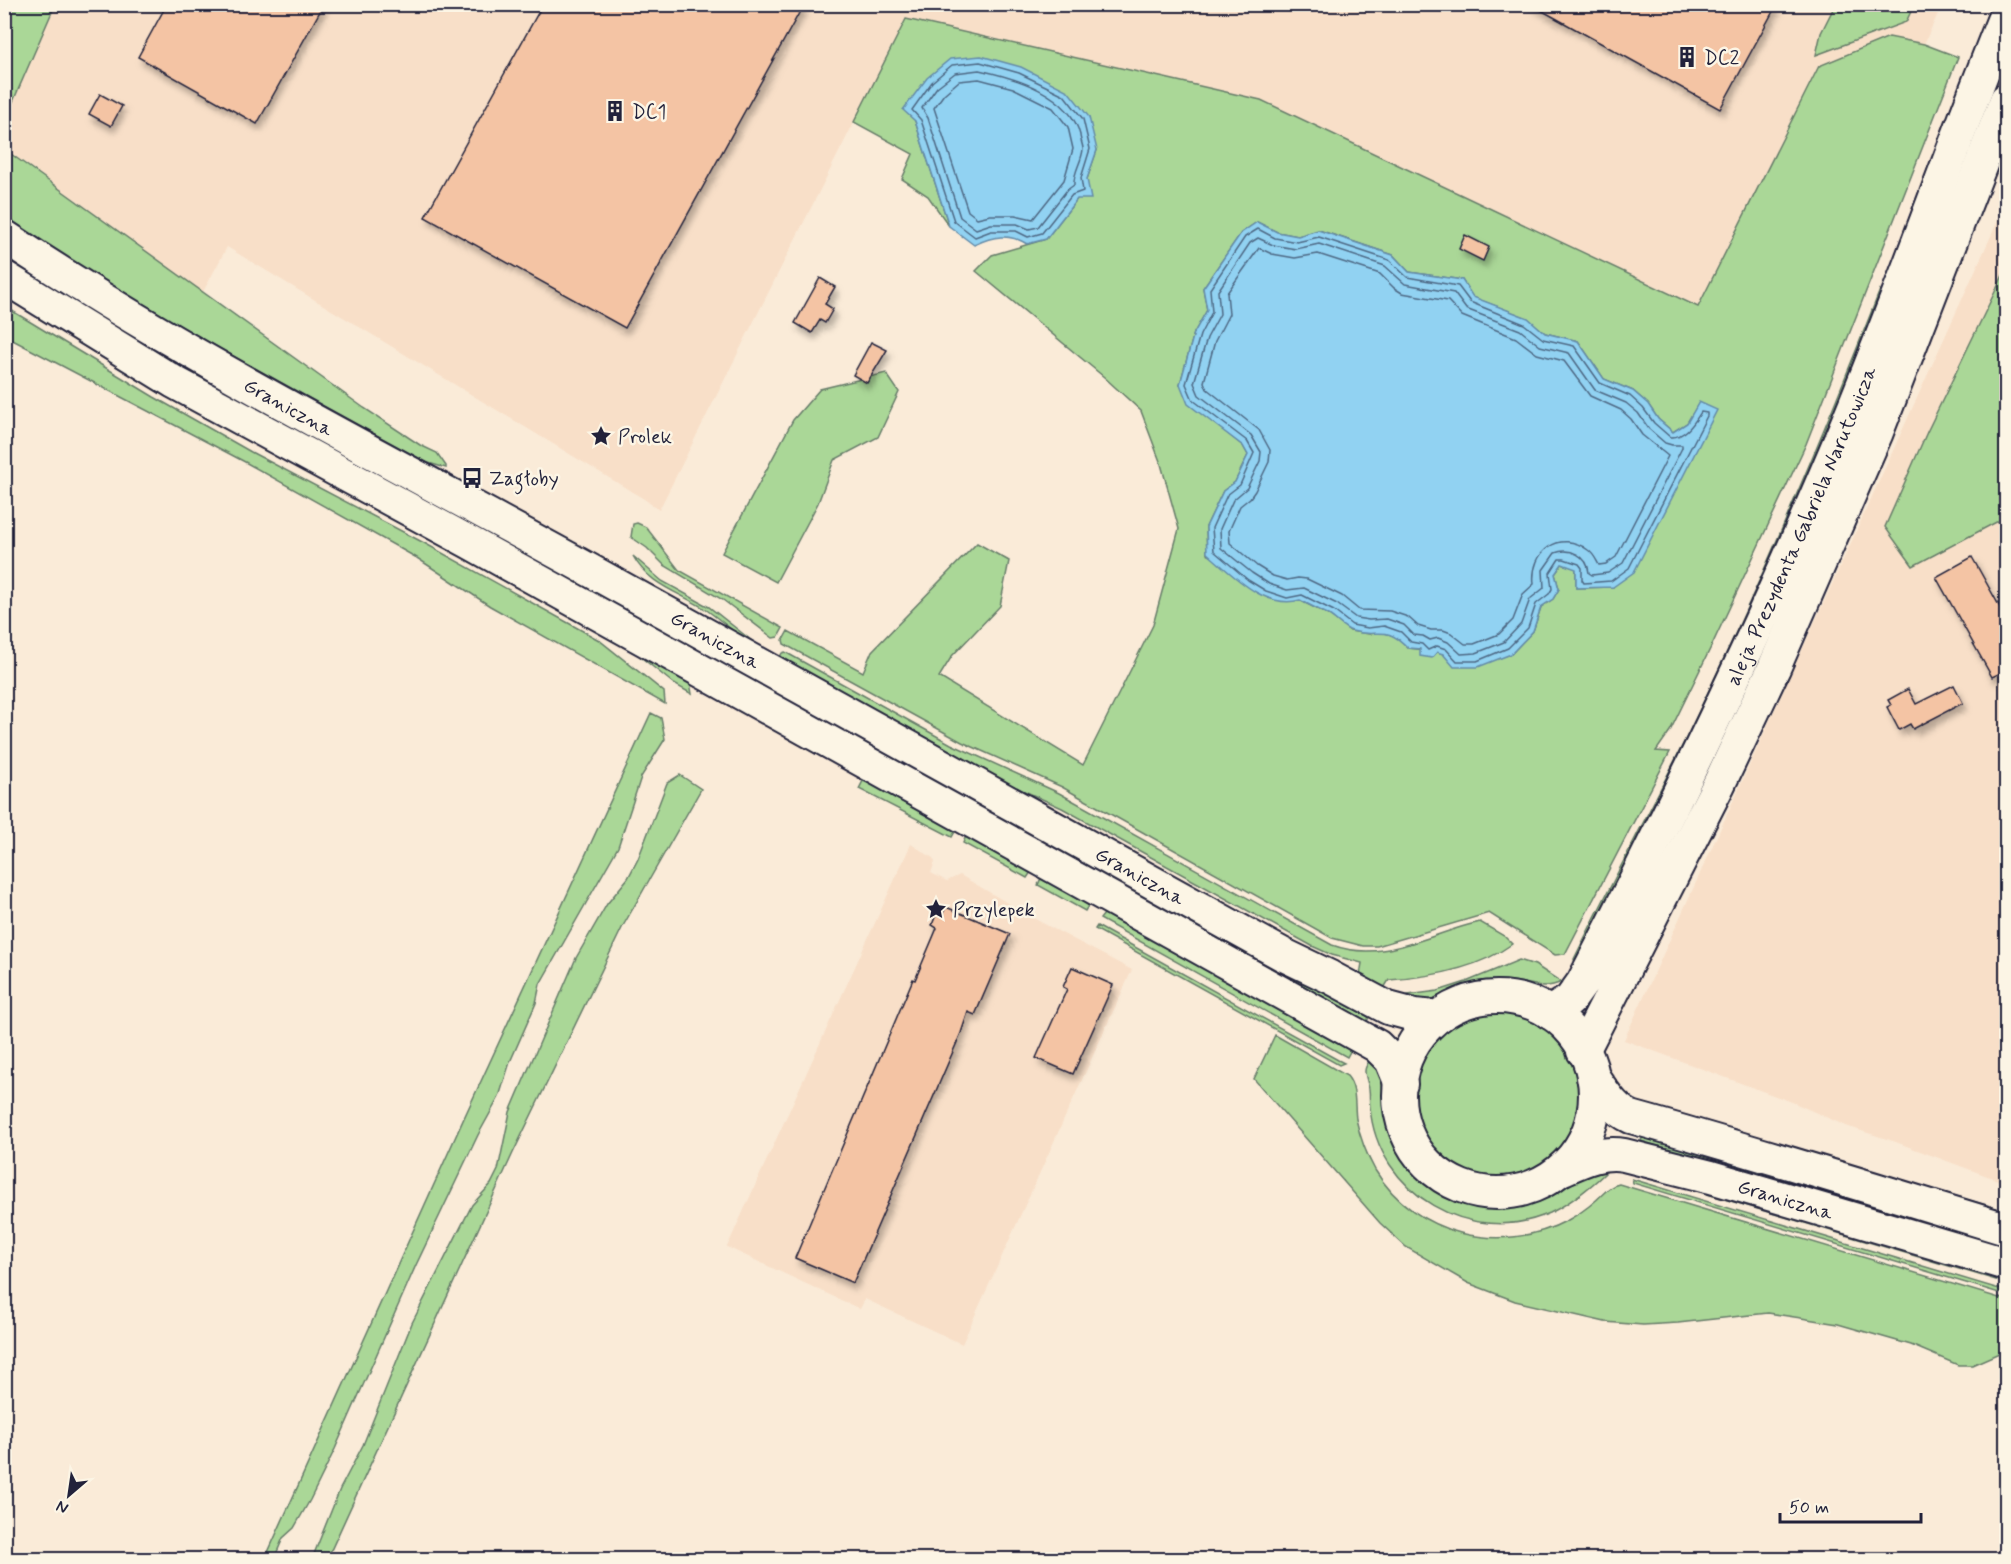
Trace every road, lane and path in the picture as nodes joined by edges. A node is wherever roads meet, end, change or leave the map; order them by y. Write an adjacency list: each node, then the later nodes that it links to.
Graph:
1 (2007, 13): 5 (main road, aleja Prezydenta Gabriela Narutowicza)
2 (2007, 100): 7 (main road, aleja Prezydenta Gabriela Narutowicza)
3 (4, 236): 6 (main road, Graniczna)
4 (4, 277): 8 (main road, Graniczna)
5 (1550, 1013): 6 (main road); 7 (main road)
6 (1435, 1017): 8 (main road)
7 (1588, 1064): 9 (main road); 10 (main road, Graniczna)
8 (1401, 1084): 9 (main road)
9 (1563, 1169): 11 (main road, Graniczna)
10 (2007, 1229)
11 (2007, 1264)

